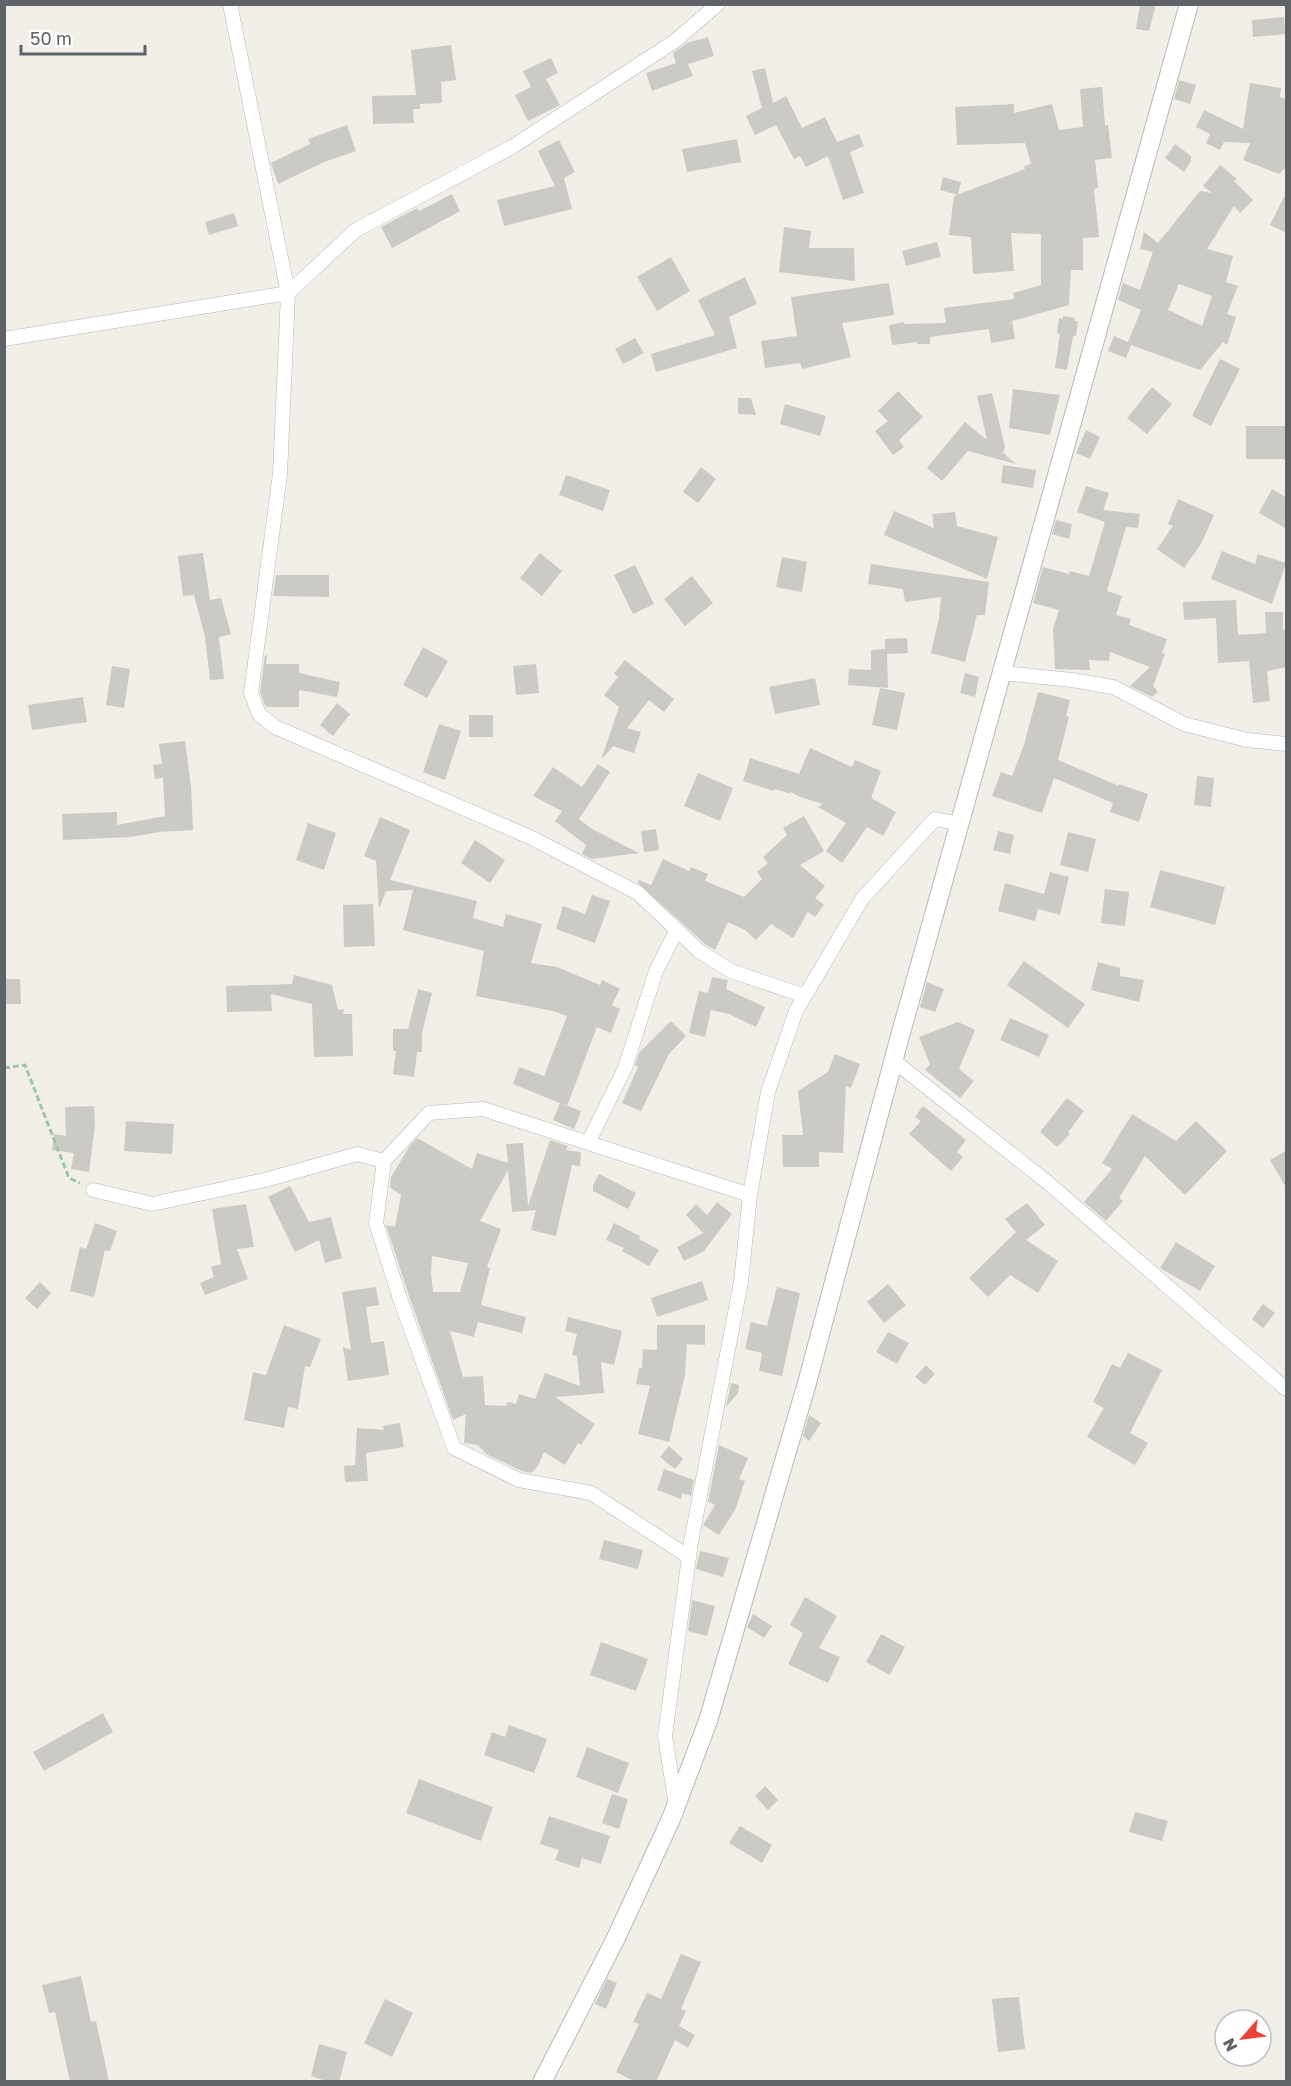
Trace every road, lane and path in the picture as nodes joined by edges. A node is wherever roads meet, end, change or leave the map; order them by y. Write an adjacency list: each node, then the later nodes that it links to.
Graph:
1 (230, 4): 4 (street)
2 (718, 4): 4 (street)
3 (1189, 4): 6 (street)
4 (288, 293): 5 (street); 9 (street)
5 (4, 339)
6 (1002, 674): 7 (street); 8 (street)
7 (1287, 744)
8 (960, 824): 10 (street); 11 (street)
9 (676, 930): 10 (street); 13 (street)
10 (805, 996): 16 (street)
11 (894, 1060): 17 (street); 19 (street)
12 (4, 1068): 15 (path)
13 (588, 1143): 14 (street); 16 (street)
14 (384, 1161): 15 (street); 18 (street)
15 (93, 1190)
16 (750, 1195): 18 (street)
17 (1287, 1389)
18 (689, 1557): 19 (street)
19 (675, 1806): 20 (street)
20 (542, 2082)

